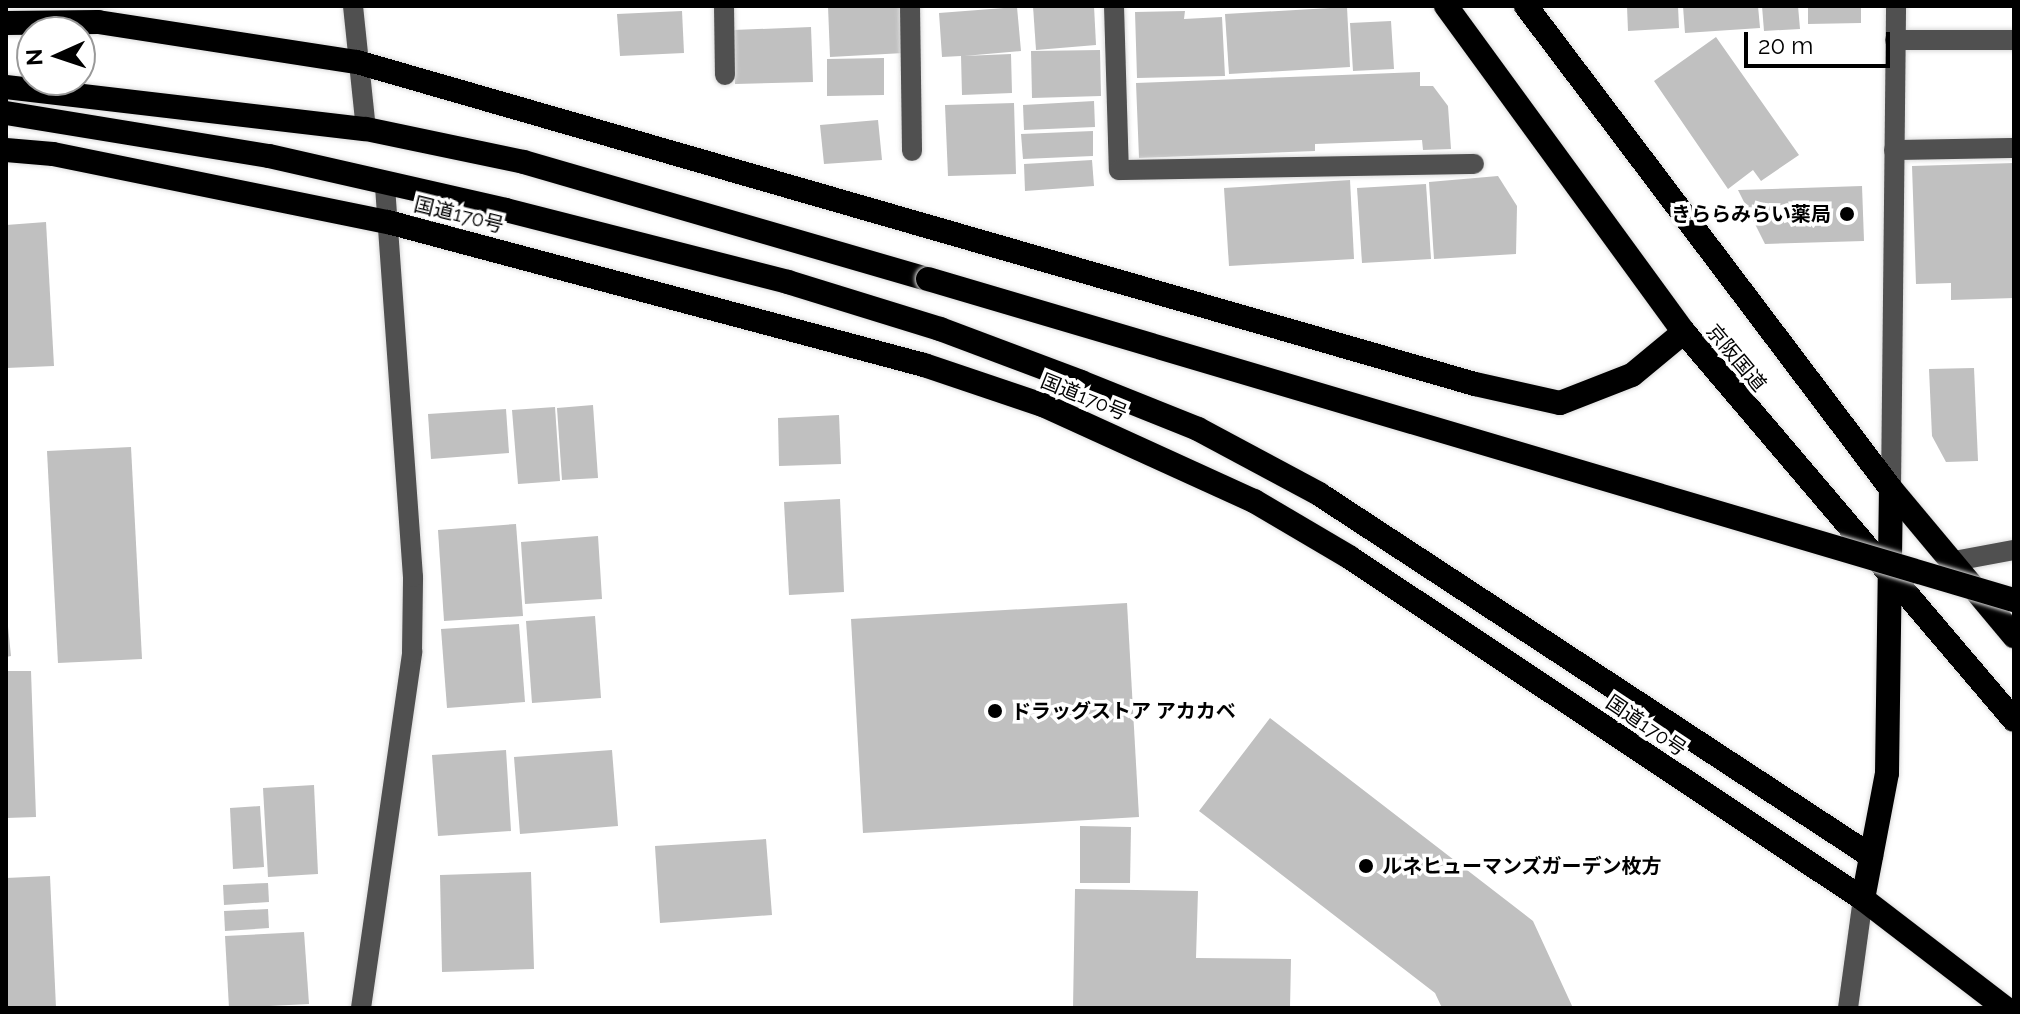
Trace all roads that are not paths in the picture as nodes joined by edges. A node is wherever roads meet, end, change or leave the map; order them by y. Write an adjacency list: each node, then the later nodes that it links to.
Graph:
1 (353, 6): 11 (street)
2 (724, 6): 12 (street)
3 (910, 6): 19 (street)
4 (1114, 6): 20 (street)
5 (1446, 6): 23 (highway, 京阪国道)
6 (1526, 6): 24 (highway)
7 (1896, 6): 9 (street)
8 (6, 23): 11 (highway)
9 (1895, 40): 10 (street); 18 (street)
10 (2014, 40)
11 (357, 62): 15 (street); 23 (highway)
12 (725, 75)
13 (6, 87): 15 (highway)
14 (6, 113): 21 (highway)
15 (366, 129): 28 (highway, bridge)
16 (2014, 148): 18 (street)
17 (6, 150): 22 (highway, 国道170号)
18 (1894, 150): 24 (street)
19 (912, 151)
20 (1474, 164)
21 (385, 183): 22 (street); 31 (highway)
22 (388, 222): 32 (highway, 国道170号); 33 (street)
23 (1684, 332): 27 (highway, 京阪国道)
24 (1891, 489): 26 (highway); 27 (highway)
25 (2014, 550): 26 (street)
26 (1949, 562): 29 (highway)
27 (1894, 585): 30 (highway, 京阪国道); 31 (highway)
28 (2014, 600)
29 (2014, 636)
30 (2014, 720)
31 (1871, 856): 32 (highway)
32 (1863, 899): 34 (street); 35 (highway, 国道170号)
33 (361, 1008)
34 (1848, 1008)
35 (2005, 1008)

